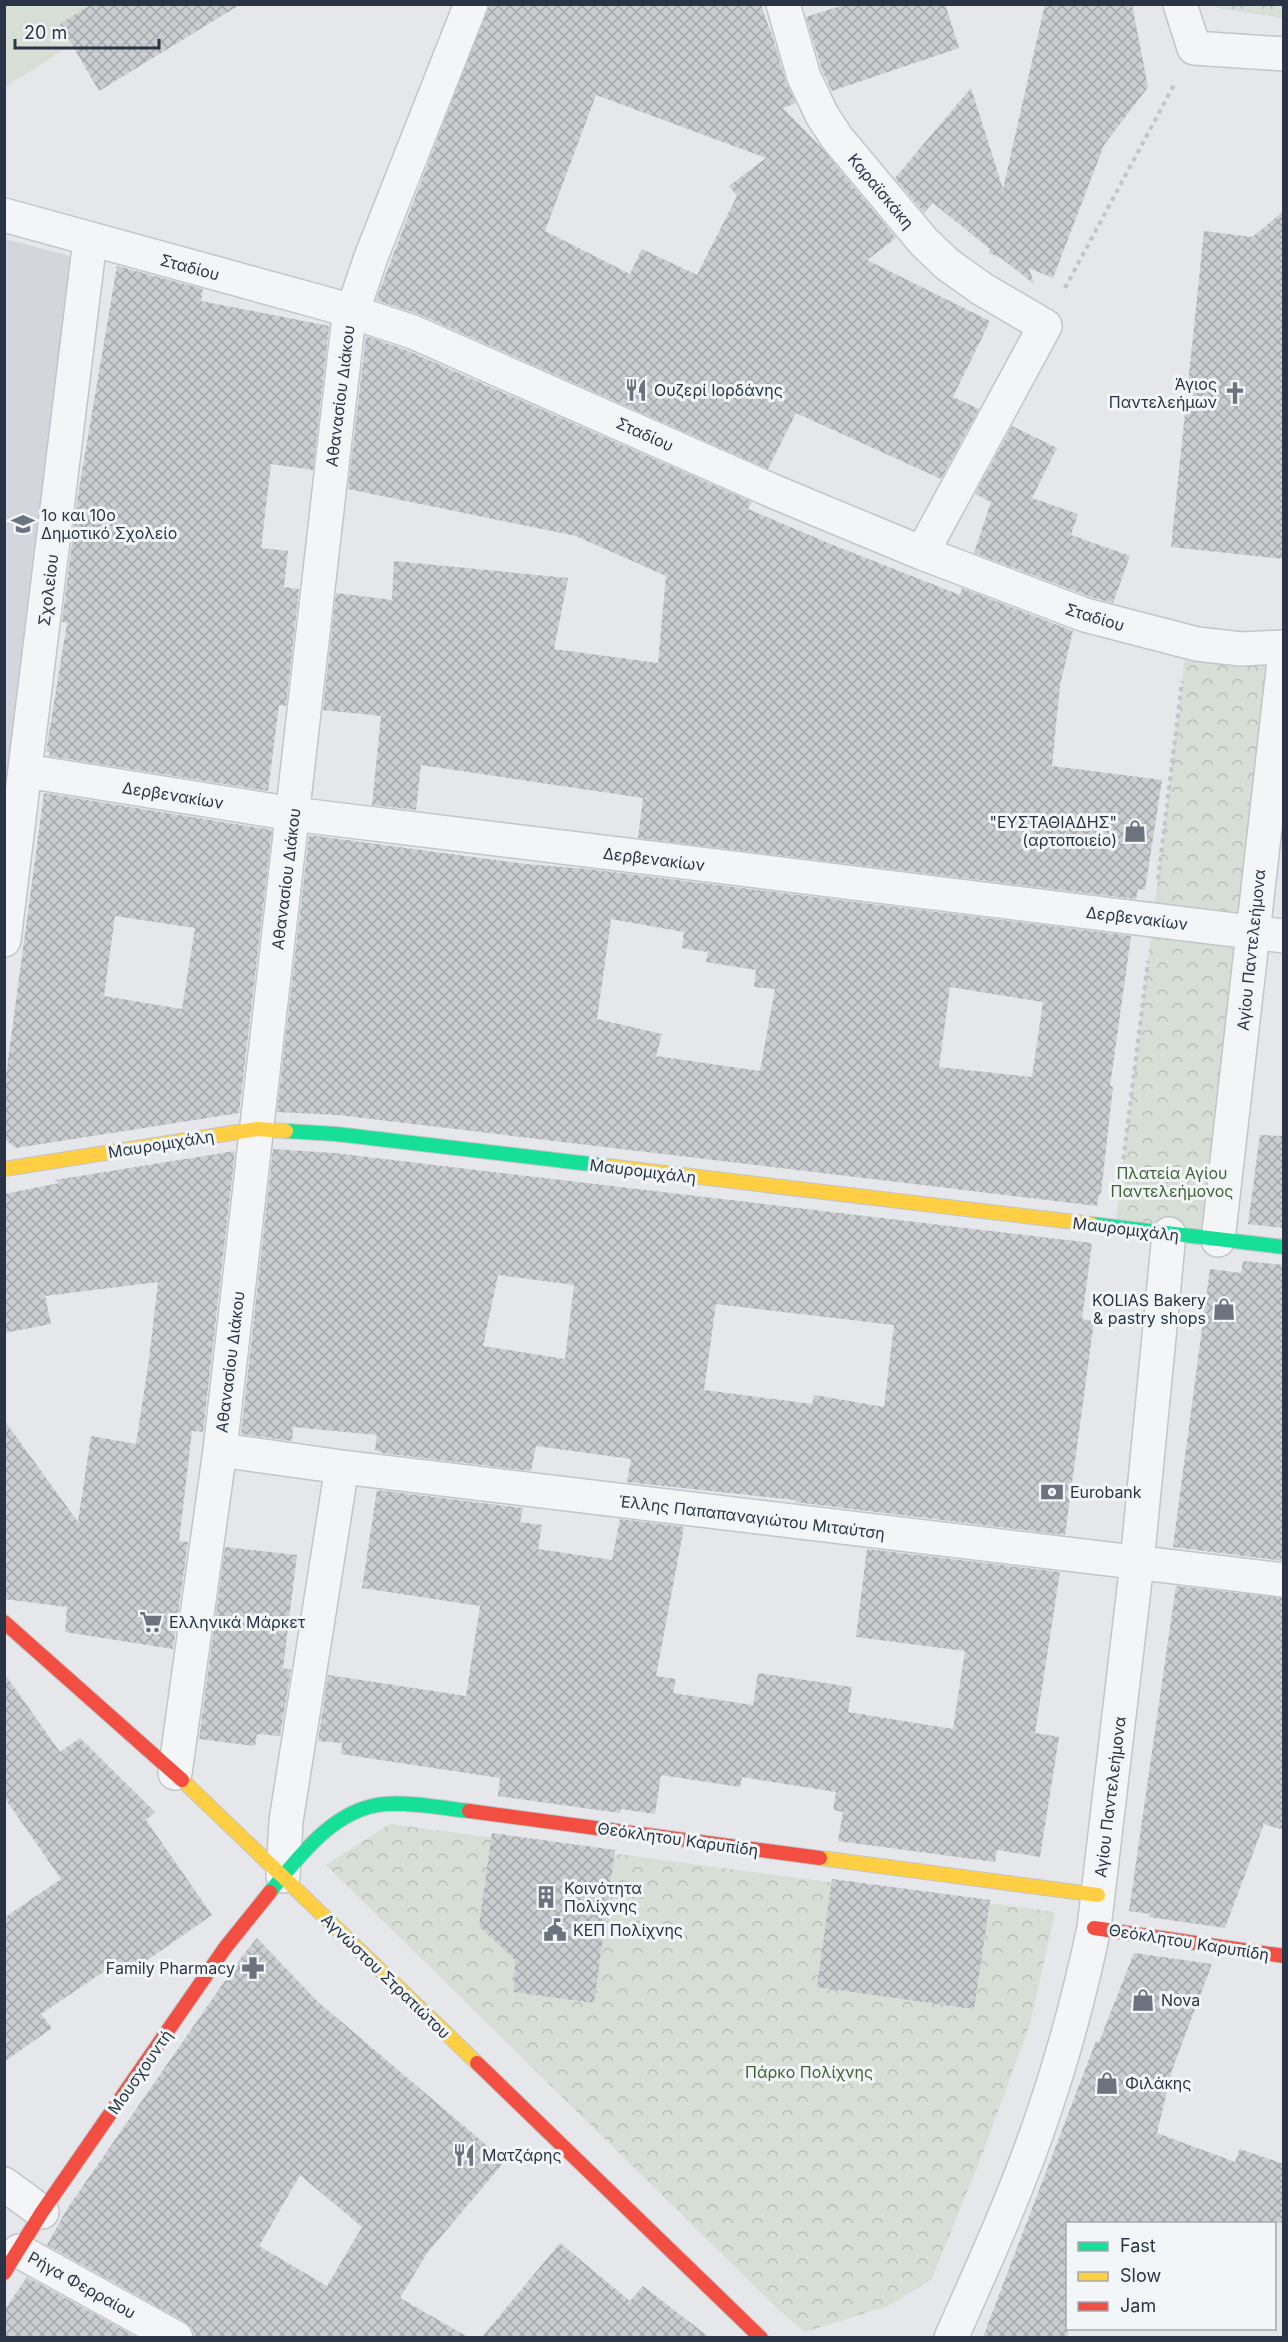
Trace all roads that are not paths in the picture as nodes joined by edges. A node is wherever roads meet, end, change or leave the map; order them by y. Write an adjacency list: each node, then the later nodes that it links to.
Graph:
1 (471, 4): 7 (street, Αθανασίου Διάκου)
2 (783, 4): 8 (street, Καραϊσκάκη)
3 (1180, 4): 4 (street)
4 (1284, 54)
5 (4, 215): 6 (street, Σταδίου)
6 (90, 240): 7 (street, Σταδίου); 11 (street, Σχολείου)
7 (351, 311): 8 (street, Σταδίου); 12 (street, Αθανασίου Διάκου)
8 (922, 553): 9 (street, Σταδίου)
9 (1284, 647)
10 (1284, 661): 13 (street, Αγίου Παντελεήμονα)
11 (26, 771): 12 (street, Δερβενακίων); 14 (street, Σχολείου)
12 (293, 814): 13 (street, Δερβενακίων); 15 (street, Αθανασίου Διάκου)
13 (1268, 934): 18 (street, Αγίου Παντελεήμονα)
14 (4, 940)
15 (257, 1129): 16 (street, Μαυρομιχάλη); 17 (street, Μαυρομιχάλη); 20 (street, Αθανασίου Διάκου)
16 (4, 1169)
17 (1169, 1234): 18 (street, Μαυρομιχάλη); 22 (street, Αγίου Παντελεήμονα)
18 (1218, 1240): 19 (street, Μαυρομιχάλη)
19 (1284, 1247)
20 (220, 1450): 21 (street, Έλλης Παπαπαναγιώτου Μιταύτση); 25 (street, Αθανασίου Διάκου)
21 (342, 1467): 22 (street, Έλλης Παπαπαναγιώτου Μιταύτση); 26 (street)
22 (1137, 1563): 23 (street, Έλλης Παπαπαναγιώτου Μιταύτση); 27 (street, Αγίου Παντελεήμονα)
23 (1284, 1580)
24 (4, 1622): 25 (street, Αγνώστου Στρατιώτου)
25 (175, 1773): 26 (street, Αγνώστου Στρατιώτου)
26 (283, 1876): 27 (street, Θεόκλητου Καρυπίδη); 31 (street, Μουσχουντή); 34 (street, Αγνώστου Στρατιώτου)
27 (1098, 1895): 28 (street, Αγίου Παντελεήμονα)
28 (1094, 1928): 29 (street, Θεόκλητου Καρυπίδη); 35 (street, Αγίου Παντελεήμονα)
29 (1284, 1956)
30 (4, 2184): 31 (street)
31 (42, 2212): 32 (street, Μουσχουντή)
32 (12, 2262): 33 (street, Ρήγα Φερραίου)
33 (176, 2337)
34 (761, 2337)
35 (951, 2337)

